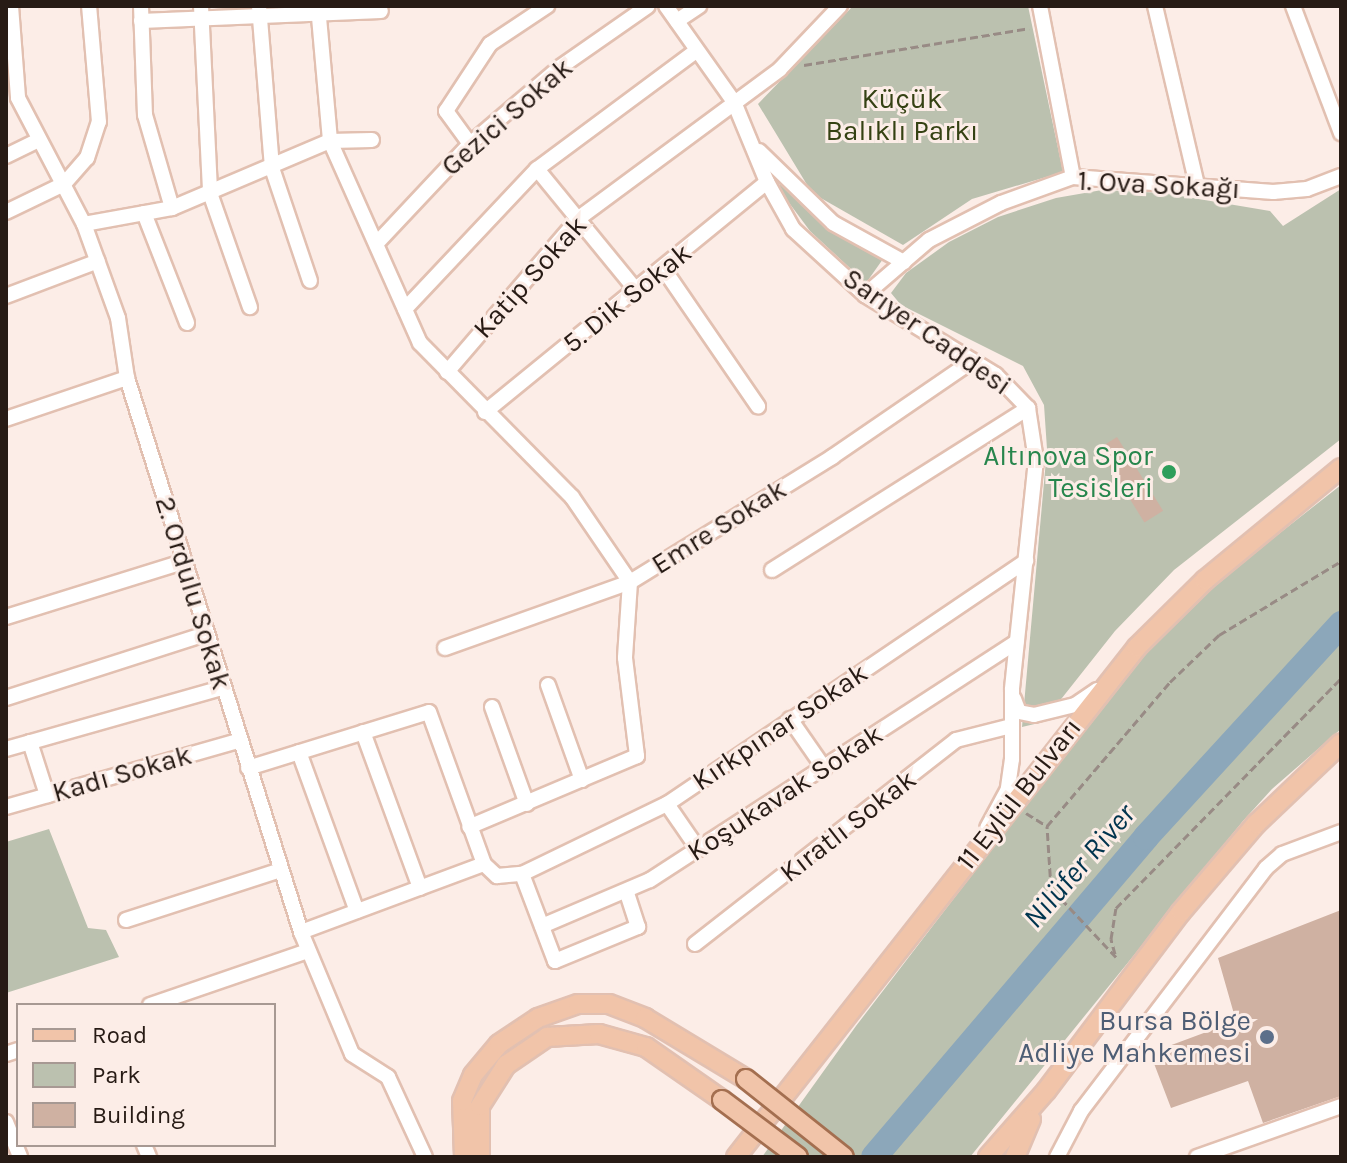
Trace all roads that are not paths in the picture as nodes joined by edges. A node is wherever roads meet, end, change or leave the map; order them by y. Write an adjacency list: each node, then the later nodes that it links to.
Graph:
1 (11, 6): 20 (street, 2. Ordulu Sokak)
2 (89, 6): 31 (street)
3 (547, 6): 23 (street)
4 (648, 6): 23 (street, Gezici Sokak)
5 (666, 6): 16 (street, Sarıyer Caddesi)
6 (699, 6): 16 (street)
7 (840, 6): 18 (street, Katip Sokak)
8 (1040, 6): 29 (street)
9 (1155, 6): 32 (street)
10 (1293, 6): 19 (street)
11 (318, 10): 12 (street); 13 (street); 22 (street)
12 (259, 11): 14 (street); 26 (street)
13 (381, 11)
14 (201, 12): 15 (street); 33 (street)
15 (141, 14): 34 (street)
16 (677, 21): 17 (street, Sarıyer Caddesi)
17 (697, 50): 18 (street, Sarıyer Caddesi); 27 (street)
18 (734, 102): 24 (street, Sarıyer Caddesi); 37 (street, Katip Sokak)
19 (1341, 133)
20 (39, 140): 25 (street); 31 (street, 2. Ordulu Sokak)
21 (372, 140): 22 (street)
22 (330, 141): 26 (street); 39 (street)
23 (470, 144): 39 (street, Gezici Sokak)
24 (755, 146): 30 (street, Sarıyer Caddesi); 41 (street)
25 (6, 156)
26 (272, 168): 33 (street); 43 (street)
27 (537, 169): 37 (street); 48 (street)
28 (1341, 176): 32 (street, 1. Ova Sokağı)
29 (1073, 177): 32 (street, 1. Ova Sokağı); 41 (street, 1. Ova Sokağı)
30 (767, 182): 42 (street, 5. Dik Sokak); 45 (street, Sarıyer Caddesi)
31 (64, 184): 35 (street); 38 (street, 2. Ordulu Sokak)
32 (1197, 185)
33 (210, 193): 34 (street); 47 (street)
34 (172, 208): 36 (street)
35 (6, 212)
36 (144, 213): 38 (street); 49 (street)
37 (579, 218): 44 (street); 51 (street, Katip Sokak)
38 (84, 224): 40 (street, 2. Ordulu Sokak)
39 (377, 243): 48 (street)
40 (98, 261): 46 (street); 52 (street, 2. Ordulu Sokak)
41 (904, 262): 45 (street, 1. Ova Sokağı)
42 (663, 268): 44 (street, 5. Dik Sokak); 53 (street)
43 (310, 281)
44 (636, 290): 55 (street, 5. Dik Sokak)
45 (865, 295): 50 (street, Sarıyer Caddesi)
46 (6, 296)
47 (250, 307)
48 (405, 309): 51 (street)
49 (187, 323)
50 (972, 361): 54 (street, Sarıyer Caddesi); 61 (street, Emre Sokak)
51 (447, 372): 55 (street)
52 (127, 378): 56 (street); 59 (street, 2. Ordulu Sokak)
53 (758, 406)
54 (1028, 408): 58 (street, Sarıyer Caddesi); 60 (street)
55 (485, 412): 61 (street)
56 (6, 419)
57 (1341, 468): 66 (main road, 11 Eylül Bulvarı)
58 (1026, 561): 64 (street, Sarıyer Caddesi); 72 (street, Kırkpınar Sokak)
59 (183, 562): 62 (street); 63 (street, 2. Ordulu Sokak)
60 (772, 570)
61 (630, 582): 65 (street, Emre Sokak); 82 (street)
62 (6, 617)
63 (205, 634): 68 (street, 2. Ordulu Sokak); 70 (street)
64 (1017, 642): 69 (street, Sarıyer Caddesi); 81 (street, Koşukavak Sokak)
65 (445, 648)
66 (1134, 651): 69 (street); 89 (main road, 11 Eylül Bulvarı)
67 (548, 685): 82 (street)
68 (222, 688): 75 (street, 2. Ordulu Sokak); 76 (street)
69 (1012, 690): 73 (street, Sarıyer Caddesi)
70 (6, 698)
71 (492, 707): 84 (street)
72 (790, 719): 81 (street); 85 (street, Kırkpınar Sokak)
73 (1011, 726): 89 (street, Sarıyer Caddesi); 100 (street, Kıratlı Sokak)
74 (363, 732): 79 (street); 87 (street); 94 (street)
75 (238, 741): 80 (street, 2. Ordulu Sokak); 83 (street, Kadı Sokak)
76 (30, 742): 78 (street); 83 (street)
77 (1341, 743): 103 (main road)
78 (6, 749)
79 (299, 752): 80 (street); 96 (street)
80 (248, 768): 92 (street, 2. Ordulu Sokak)
81 (824, 768): 90 (street, Koşukavak Sokak)
82 (582, 780): 84 (street)
83 (47, 795): 86 (street, Kadı Sokak)
84 (527, 804): 87 (street)
85 (667, 804): 90 (street); 93 (street, Kırkpınar Sokak)
86 (6, 807)
87 (469, 827): 91 (street)
88 (1341, 832): 107 (street)
89 (979, 843): 106 (main road, 11 Eylül Bulvarı)
90 (698, 849): 95 (street, Koşukavak Sokak)
91 (484, 864): 93 (street); 94 (street)
92 (281, 870): 97 (street); 99 (street, 2. Ordulu Sokak)
93 (522, 874): 98 (street)
94 (420, 888): 96 (street)
95 (626, 891): 98 (street, Koşukavak Sokak); 98 (street)
96 (357, 911): 99 (street)
97 (126, 920)
98 (542, 926)
99 (301, 932): 101 (street, 2. Ordulu Sokak)
100 (695, 944)
101 (308, 951): 102 (street); 109 (street, 2. Ordulu Sokak)
102 (156, 1003)
103 (1046, 1091): 116 (main road); 117 (main road)
104 (1341, 1106): 118 (street)
105 (6, 1122): 108 (street)
106 (747, 1140): 112 (main road); 113 (main road, 11 Eylül Bulvarı)
107 (1060, 1156)
108 (20, 1157)
109 (425, 1157)
110 (464, 1157): 115 (main road, bridge)
111 (480, 1157): 114 (main road, bridge)
112 (728, 1157)
113 (736, 1157)
114 (798, 1157)
115 (844, 1157)
116 (988, 1157)
117 (1015, 1157)
118 (1197, 1157)

